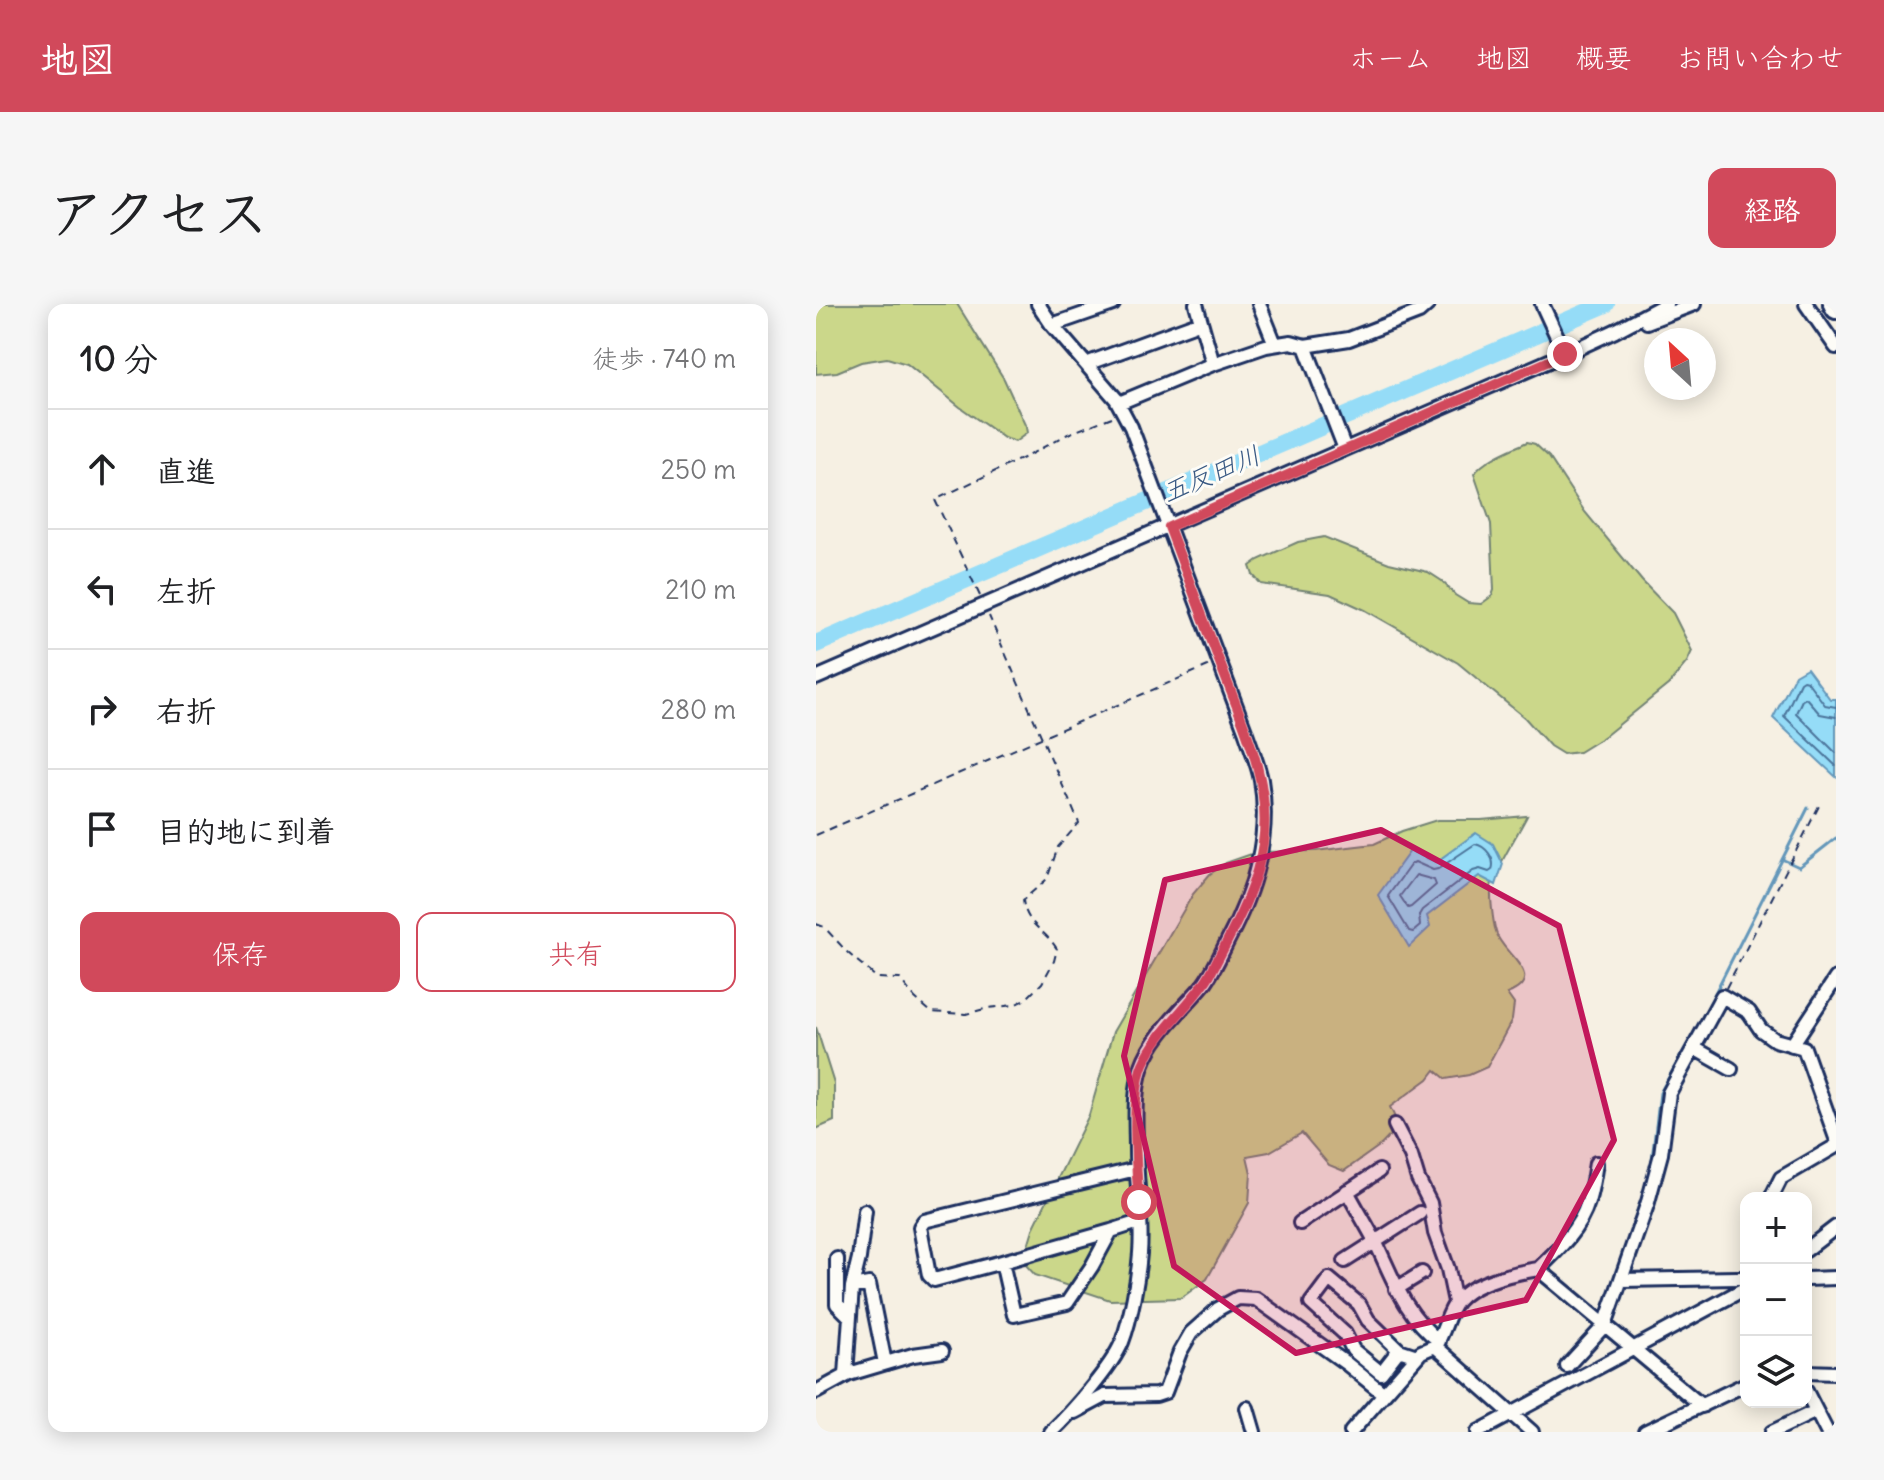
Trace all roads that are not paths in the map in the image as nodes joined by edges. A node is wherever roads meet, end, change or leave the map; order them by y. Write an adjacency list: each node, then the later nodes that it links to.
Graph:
1 (1038, 304): 13 (street)
2 (1113, 304): 13 (street)
3 (1196, 304): 12 (street)
4 (1259, 304): 14 (street)
5 (1428, 304): 15 (street)
6 (1542, 304): 17 (street)
7 (1666, 304): 17 (street)
8 (1694, 304): 17 (street)
9 (1806, 304): 16 (street)
10 (1833, 304): 11 (highway)
11 (1836, 309)
12 (1201, 322): 18 (street); 19 (street)
13 (1052, 325): 18 (street)
14 (1275, 344): 15 (street); 19 (street)
15 (1305, 346): 21 (street)
16 (1836, 347)
17 (1565, 354): 21 (street)
18 (1086, 364): 20 (street)
19 (1213, 364): 20 (street)
20 (1121, 408): 22 (street)
21 (1345, 449): 22 (street)
22 (1169, 527): 23 (street); 32 (street)
23 (816, 678)
24 (1836, 978): 25 (street)
25 (1792, 1045): 26 (street); 29 (street)
26 (1694, 1048): 27 (street); 52 (street)
27 (1731, 1069)
28 (1395, 1125): 56 (street)
29 (1836, 1138)
30 (1836, 1146): 35 (street)
31 (1596, 1163): 47 (street)
32 (1136, 1169): 38 (street); 46 (street)
33 (1379, 1171): 34 (street)
34 (1347, 1191): 39 (street); 42 (street)
35 (1774, 1192)
36 (865, 1211): 53 (street)
37 (1420, 1213): 42 (street)
38 (1139, 1222): 41 (street); 78 (street)
39 (1300, 1223)
40 (1836, 1227): 43 (street)
41 (1111, 1231): 46 (street); 46 (street)
42 (1375, 1242): 45 (street); 54 (street)
43 (1812, 1245)
44 (837, 1259): 58 (street)
45 (1345, 1261)
46 (1002, 1262)
47 (1538, 1269): 56 (street); 59 (street)
48 (1422, 1273): 54 (street)
49 (1740, 1278): 52 (street)
50 (1836, 1278): 51 (street)
51 (1812, 1279)
52 (1621, 1280): 59 (street)
53 (852, 1287): 58 (street); 66 (street)
54 (1396, 1289): 61 (street)
55 (1740, 1289): 63 (street)
56 (1455, 1302): 61 (street)
57 (1364, 1313): 60 (street); 60 (street); 62 (street)
58 (850, 1317): 70 (street)
59 (1601, 1321): 63 (street); 67 (street)
60 (1345, 1334): 62 (street)
61 (1437, 1343): 65 (street); 79 (street)
62 (1399, 1350): 65 (street)
63 (1634, 1350): 75 (street); 79 (street)
64 (942, 1351): 66 (street)
65 (1417, 1356): 73 (street)
66 (885, 1363): 70 (street)
67 (1567, 1366)
68 (1812, 1372): 69 (street)
69 (1836, 1373)
70 (846, 1375): 72 (street)
71 (1740, 1387): 75 (street)
72 (816, 1392)
73 (1384, 1394): 78 (street); 82 (street)
74 (1812, 1403): 77 (street)
75 (1702, 1406): 85 (street)
76 (1247, 1408): 81 (street)
77 (1816, 1411): 86 (street); 87 (street)
78 (1069, 1416): 80 (street)
79 (1515, 1423): 83 (street); 84 (street)
80 (1051, 1432)
81 (1254, 1432)
82 (1351, 1432)
83 (1478, 1432)
84 (1532, 1432)
85 (1645, 1432)
86 (1772, 1432)
87 (1827, 1432)

